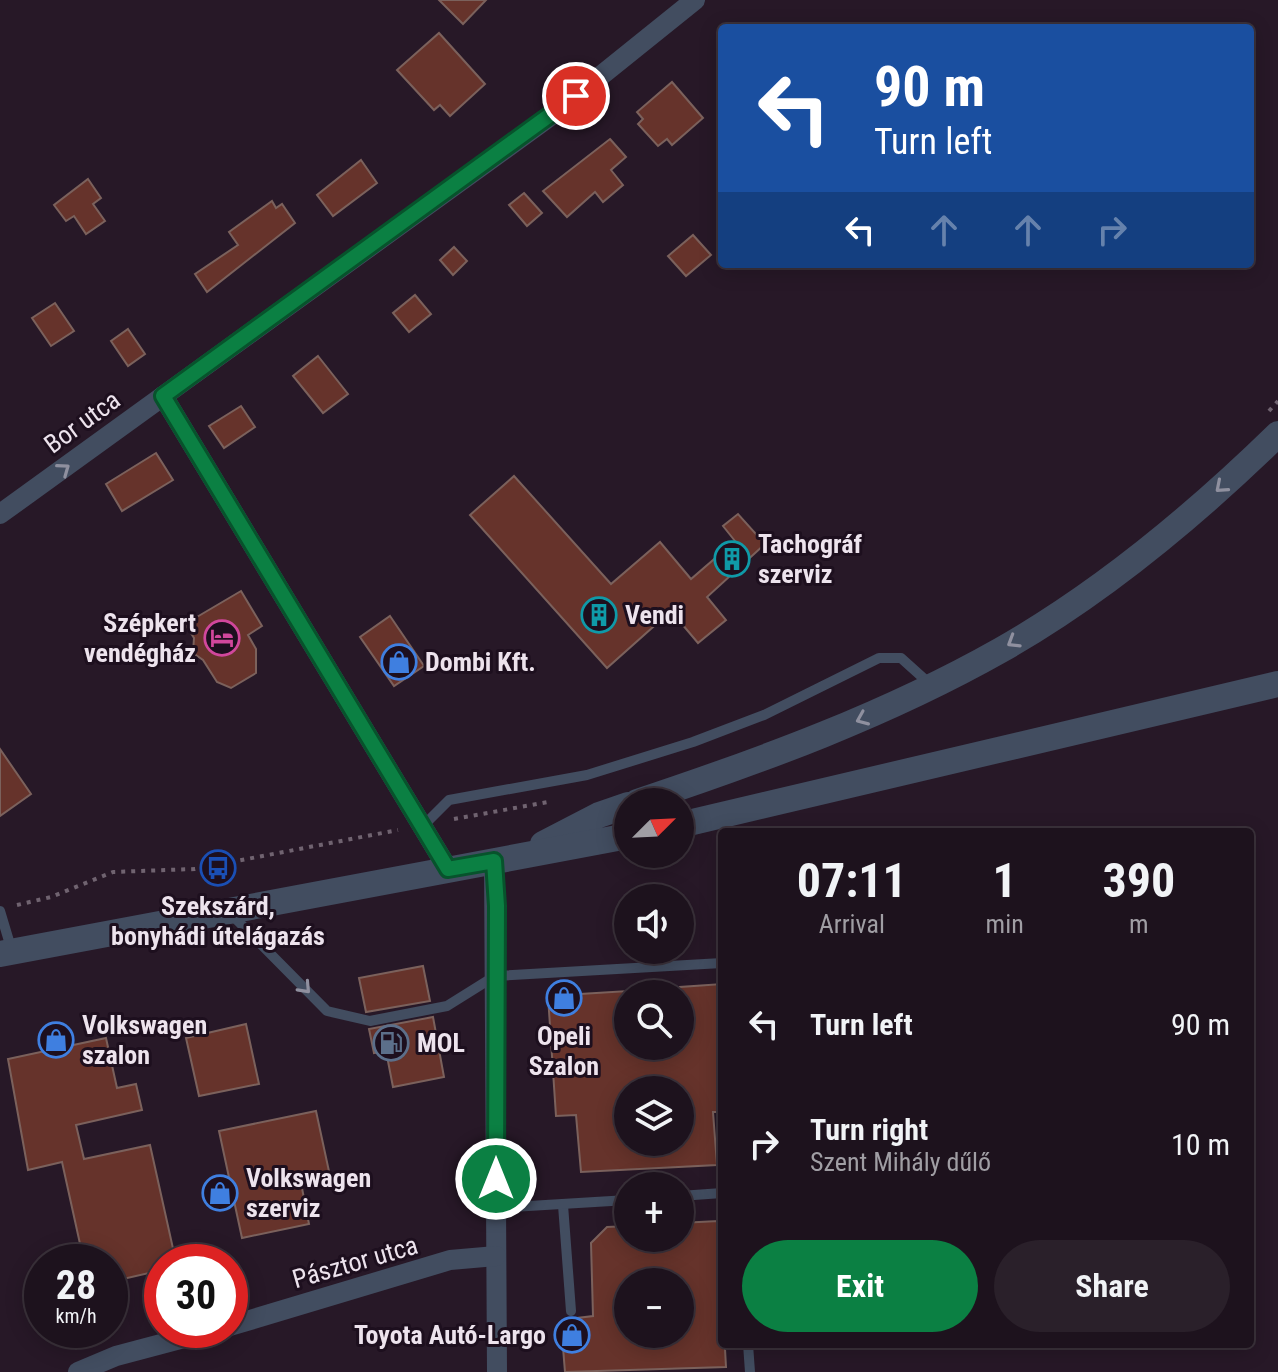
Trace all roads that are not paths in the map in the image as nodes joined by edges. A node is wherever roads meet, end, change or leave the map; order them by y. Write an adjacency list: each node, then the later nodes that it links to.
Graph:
1 (695, 0): 2 (street, Bor utca)
2 (163, 396): 4 (street, Bor utca, one-way to 2); 10 (street)
3 (1278, 434): 6 (street, one-way to 6)
4 (0, 514)
5 (1278, 684): 9 (street)
6 (932, 686): 7 (street, one-way to 7); 10 (lane)
7 (679, 788)
8 (614, 810): 12 (street)
9 (694, 822)
10 (424, 825): 13 (street)
11 (614, 839): 12 (street)
12 (506, 858): 13 (street); 18 (street)
13 (448, 869): 15 (street)
14 (6, 908): 16 (lane)
15 (230, 912): 16 (street); 18 (lane, one-way to 18)
16 (6, 953)
17 (718, 963): 18 (lane)
18 (495, 976): 23 (street)
19 (718, 1193): 20 (lane)
20 (694, 1195)
21 (614, 1201): 22 (lane)
22 (563, 1205): 23 (lane); 25 (lane)
23 (496, 1208): 24 (street)
24 (496, 1256): 26 (street, Pásztor utca); 30 (street)
25 (571, 1311)
26 (248, 1321)
27 (146, 1348): 29 (street)
28 (748, 1348): 31 (lane)
29 (78, 1372)
30 (497, 1372)
31 (750, 1372)

